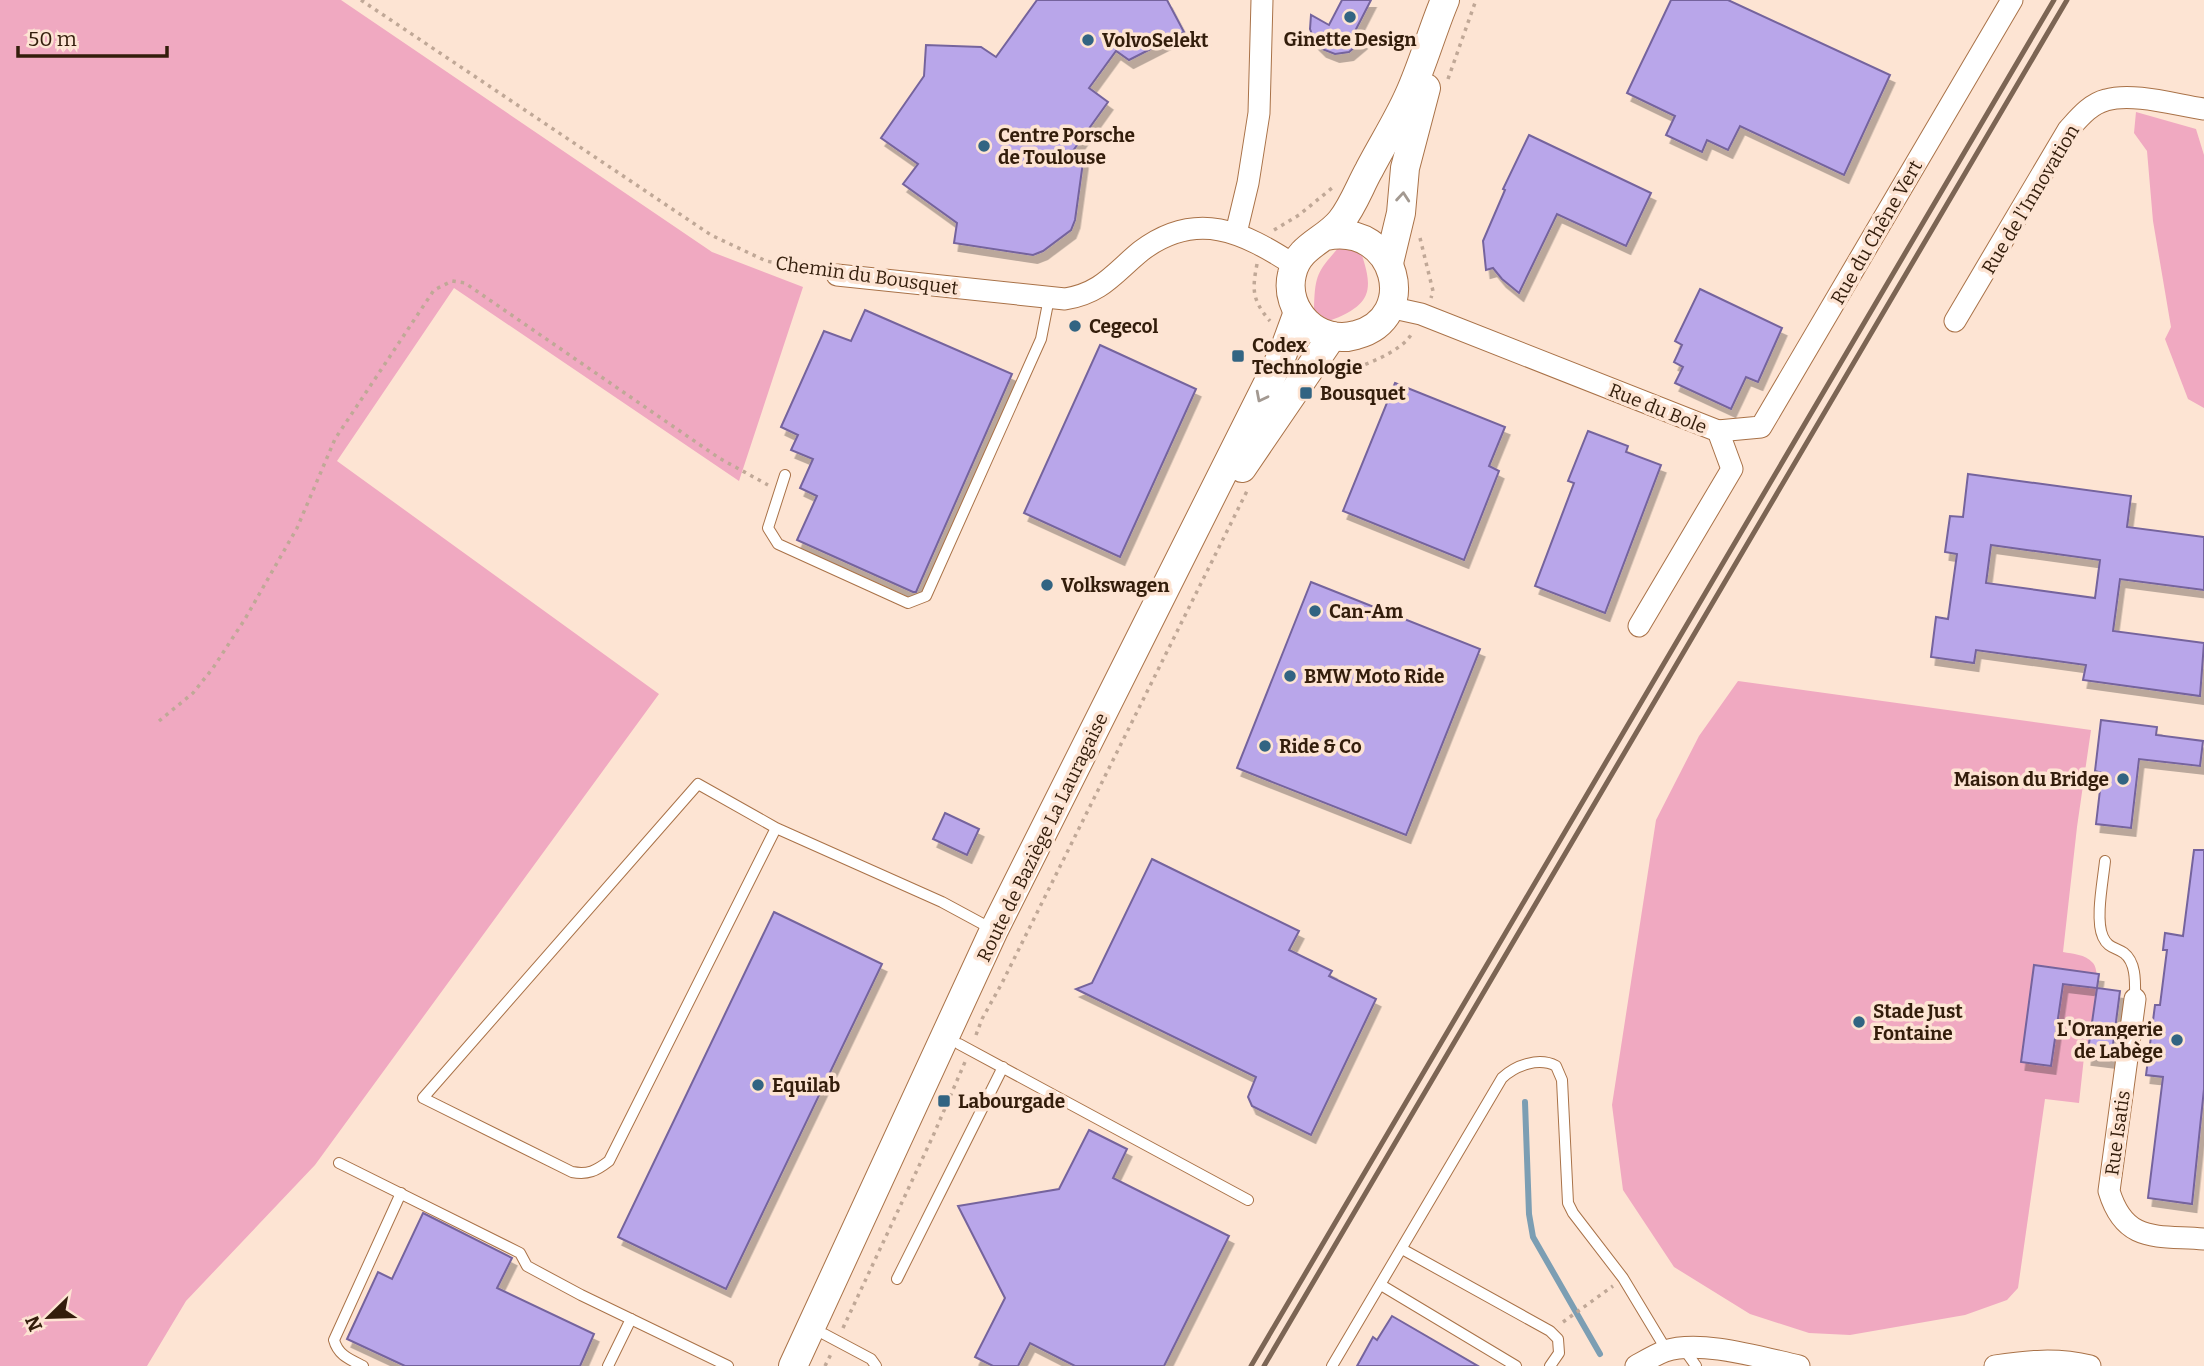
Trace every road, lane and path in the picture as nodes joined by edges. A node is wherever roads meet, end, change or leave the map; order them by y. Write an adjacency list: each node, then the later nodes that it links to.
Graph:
1 (361, 0): 15 (path, Chemin du Bousquet)
2 (1262, 0): 9 (street)
3 (1445, 0): 10 (main road)
4 (1460, 0): 13 (main road, one-way to 4)
5 (2012, 0): 25 (street, Rue du Chêne Vert)
6 (2204, 109): 20 (street, Rue de l'Innovation)
7 (1334, 186): 8 (path)
8 (1273, 232)
9 (1236, 233): 14 (street, Chemin du Bousquet); 16 (street, Chemin du Bousquet)
10 (1326, 236): 13 (main road); 14 (main road)
11 (1420, 236): 17 (path)
12 (1259, 258): 21 (path)
13 (1389, 263): 18 (main road)
14 (1294, 265): 19 (main road)
15 (837, 275): 16 (street, Chemin du Bousquet)
16 (1049, 298): 28 (lane)
17 (1431, 301)
18 (1389, 307): 23 (main road); 25 (street, Rue du Bole)
19 (1298, 312): 23 (main road); 33 (main road, Route de Baziège La Lauragaise, one-way to 33)
20 (1955, 321)
21 (1271, 323)
22 (1414, 329): 24 (path)
23 (1332, 336): 35 (main road, Route de Baziège La Lauragaise)
24 (1328, 376)
25 (1718, 431): 29 (street, Rue du Bole)
26 (785, 475): 28 (lane)
27 (1250, 485): 35 (path)
28 (779, 492): 30 (path)
29 (1639, 626)
30 (159, 720)
31 (776, 828): 31 (lane); 33 (lane)
32 (2105, 861): 34 (lane)
33 (994, 930): 56 (main road, Route de Baziège La Lauragaise)
34 (2135, 999): 42 (street, Rue Isatis)
35 (965, 1047): 36 (lane); 38 (path); 49 (main road, Route de Baziège La Lauragaise)
36 (1003, 1067): 41 (lane); 45 (lane)
37 (925, 1132): 38 (path)
38 (933, 1136): 49 (path)
39 (339, 1163): 40 (lane)
40 (401, 1194): 47 (lane); 53 (lane)
41 (1248, 1200)
42 (2204, 1240)
43 (1402, 1249): 44 (lane); 46 (lane); 62 (lane)
44 (1623, 1278): 48 (path); 50 (lane)
45 (897, 1279)
46 (1381, 1285): 60 (lane); 61 (lane)
47 (631, 1319): 54 (lane); 55 (lane)
48 (1562, 1323)
49 (831, 1338): 51 (lane); 57 (main road, Route de Baziège La Lauragaise); 58 (path)
50 (1682, 1355): 52 (street); 63 (street)
51 (873, 1362): 59 (lane)
52 (1640, 1364)
53 (363, 1366)
54 (608, 1366)
55 (727, 1366)
56 (793, 1366)
57 (810, 1366)
58 (825, 1366)
59 (888, 1366)
60 (1332, 1366)
61 (1516, 1366)
62 (1550, 1366)
63 (1799, 1366)
64 (1995, 1366): 65 (street)
65 (2090, 1366)

